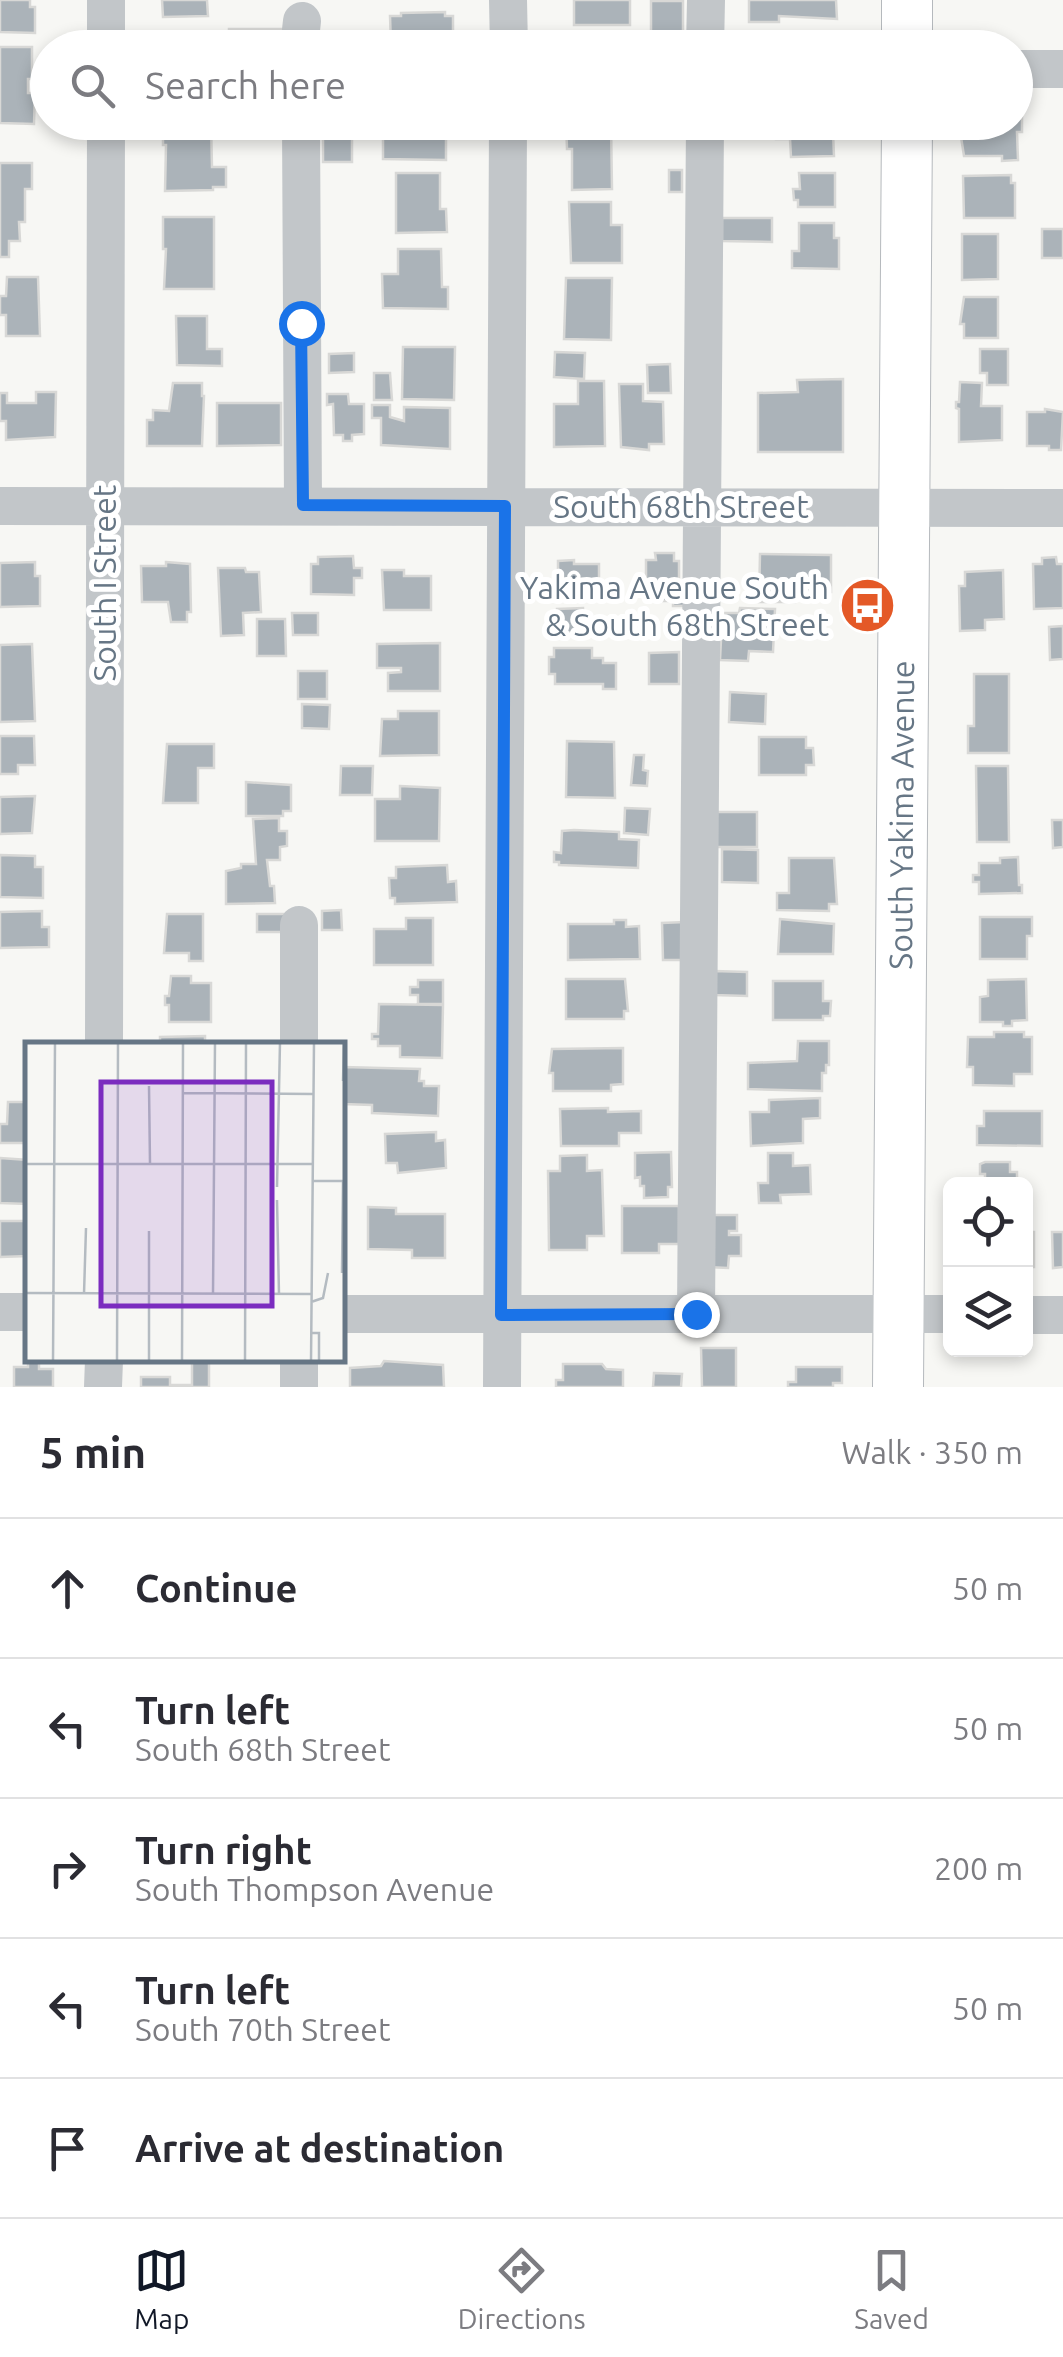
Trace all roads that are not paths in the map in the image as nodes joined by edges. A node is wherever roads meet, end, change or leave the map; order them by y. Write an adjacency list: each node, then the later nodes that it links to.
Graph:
1 (106, 0): 5 (street)
2 (508, 0): 6 (street)
3 (706, 0): 7 (street)
4 (907, 0): 8 (main road)
5 (106, 30)
6 (508, 30)
7 (706, 30)
8 (907, 30)
9 (1033, 69): 10 (street)
10 (1063, 69)
11 (106, 140): 16 (street, South I Street)
12 (301, 140): 17 (street)
13 (508, 140): 19 (street)
14 (705, 140): 20 (street)
15 (907, 140): 21 (main road, South Yakima Avenue)
16 (104, 504): 17 (street, South 68th Street); 18 (street, South 68th Street); 24 (street, South I Street)
17 (303, 505): 19 (street, South 68th Street)
18 (0, 506)
19 (505, 506): 20 (street, South 68th Street); 30 (street)
20 (702, 507): 21 (street, South 68th Street); 27 (street)
21 (906, 508): 22 (street, South 68th Street); 28 (main road, South Yakima Avenue)
22 (1063, 508)
23 (300, 925): 25 (street)
24 (104, 1042)
25 (299, 1042)
26 (345, 1314): 30 (street)
27 (696, 1314): 28 (street); 30 (street)
28 (899, 1314): 29 (street); 36 (main road, South Yakima Avenue)
29 (943, 1314)
30 (501, 1315): 35 (street)
31 (1033, 1315): 32 (street)
32 (1063, 1315)
33 (104, 1362): 34 (street)
34 (103, 1387)
35 (502, 1387)
36 (898, 1387)

